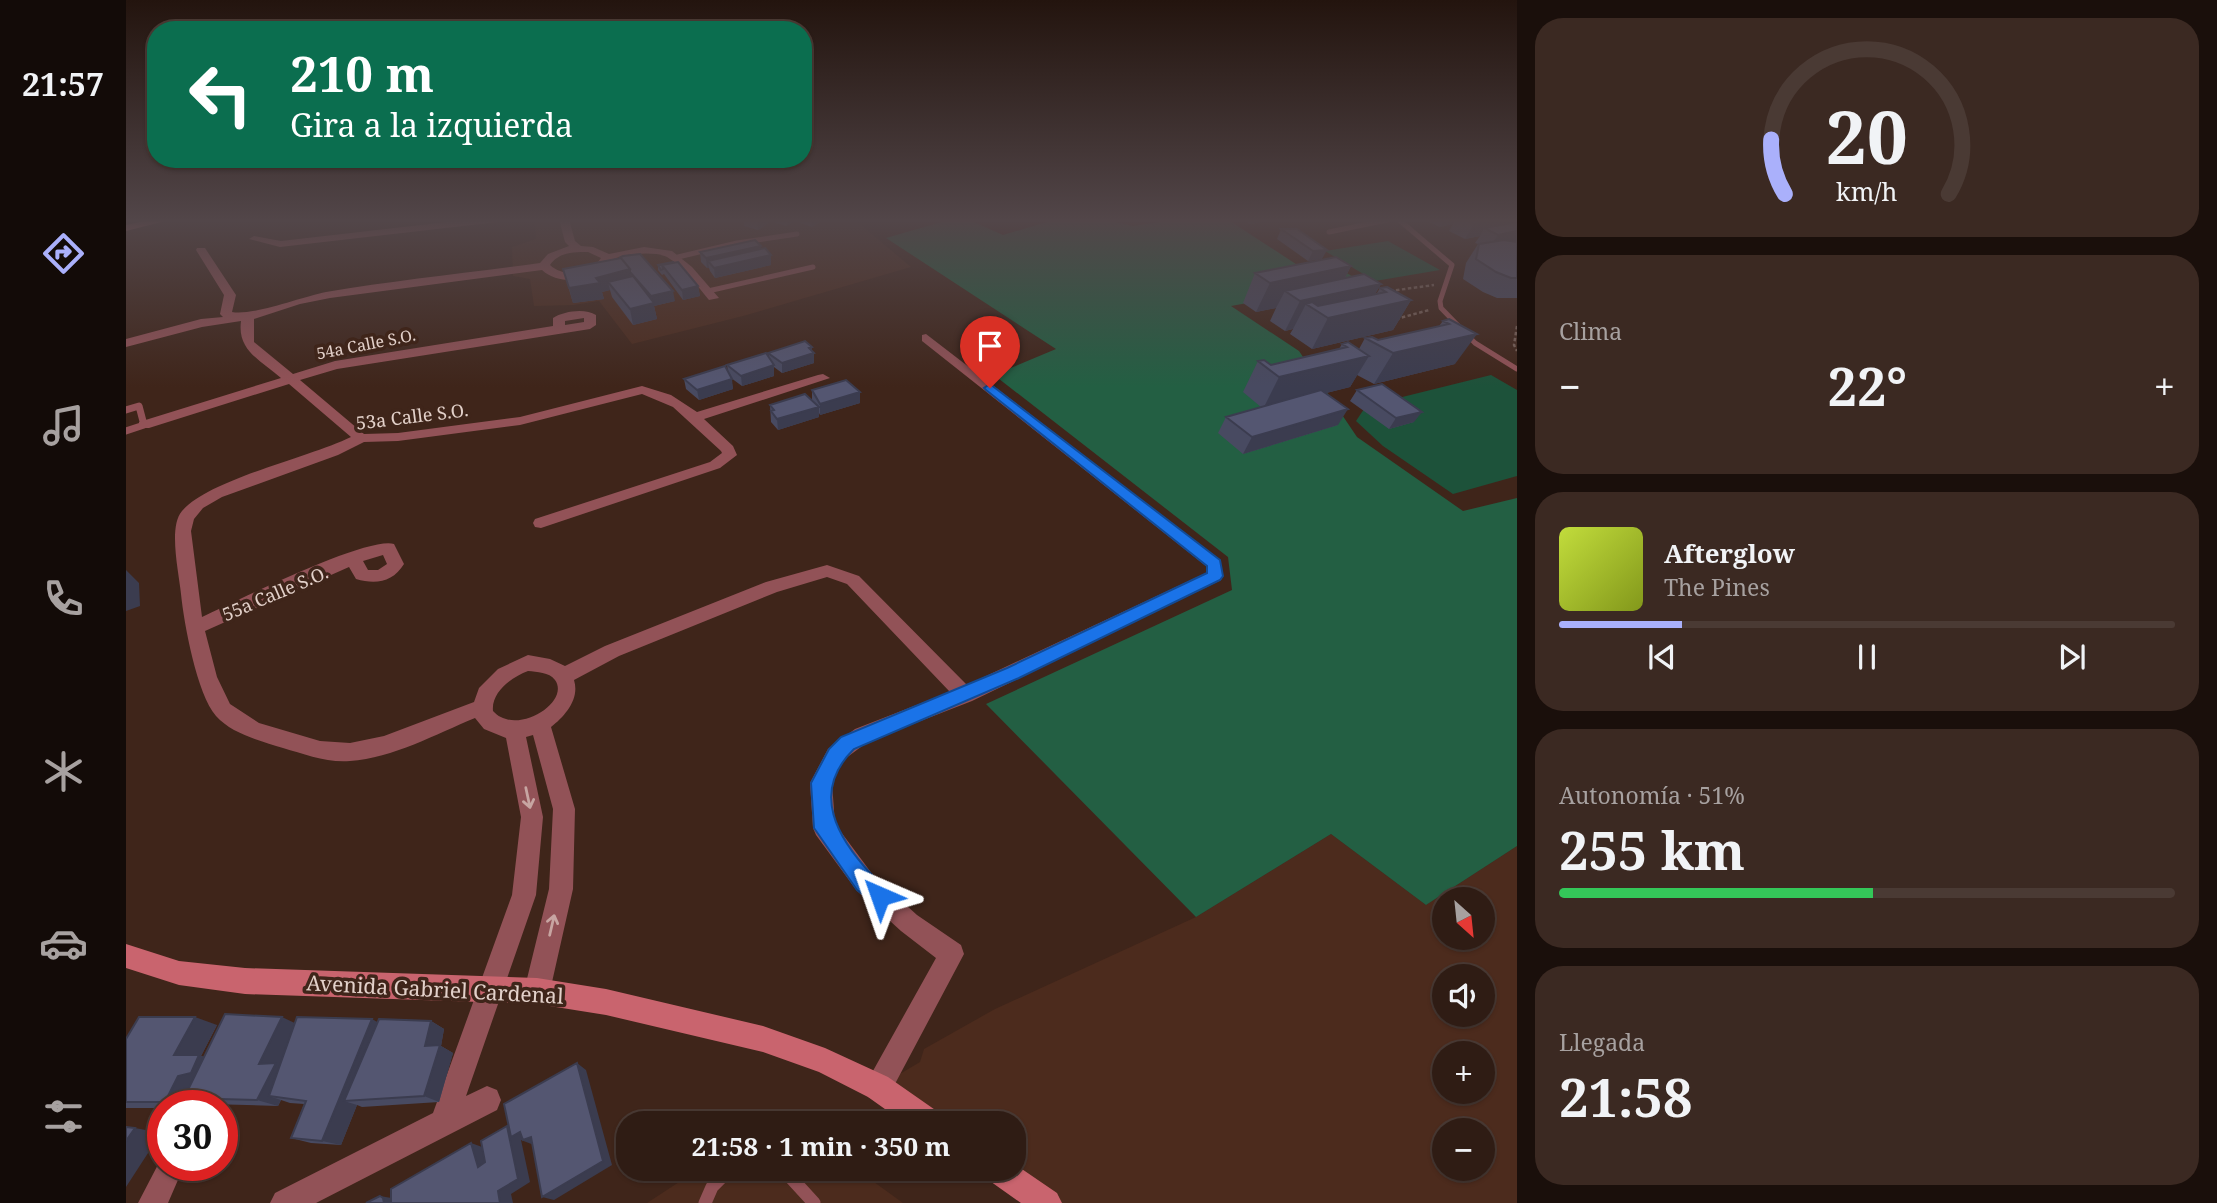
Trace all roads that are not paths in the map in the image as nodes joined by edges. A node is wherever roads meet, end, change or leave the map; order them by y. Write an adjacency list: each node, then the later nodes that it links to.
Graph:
1 (217, 275): 7 (street)
2 (477, 275): 7 (street)
3 (694, 275): 6 (street)
4 (783, 275): 6 (lane)
5 (1449, 275): 11 (lane)
6 (711, 295)
7 (248, 317): 10 (street); 13 (street)
8 (559, 329): 13 (street, 54a Calle S.O.)
9 (926, 338): 23 (street)
10 (126, 343)
11 (1517, 369)
12 (824, 378): 15 (street)
13 (289, 380): 16 (street, 54a Calle S.O.); 18 (street)
14 (126, 410): 16 (lane)
15 (693, 418): 18 (street, 53a Calle S.O.); 19 (street)
16 (144, 425): 17 (lane)
17 (126, 431)
18 (361, 438): 21 (street, 53a Calle S.O.)
19 (541, 523)
20 (353, 559): 21 (street, 55a Calle S.O.)
21 (196, 627): 24 (street)
22 (565, 676): 23 (street); 24 (street); 25 (street)
23 (965, 695): 30 (street)
24 (482, 707): 26 (street)
25 (540, 725): 26 (street); 29 (street, one-way to 25)
26 (515, 731): 28 (street, one-way to 28)
27 (126, 956): 28 (street, Avenida Gabriel Cardenal)
28 (492, 989): 29 (street, Avenida Gabriel Cardenal); 33 (street)
29 (537, 991): 30 (street, Avenida Gabriel Cardenal)
30 (877, 1087): 32 (street, Avenida Gabriel Cardenal)
31 (487, 1100): 33 (street)
32 (912, 1111)
33 (444, 1120): 39 (street)
34 (163, 1181): 38 (street)
35 (718, 1181): 40 (lane)
36 (794, 1181): 41 (lane)
37 (1014, 1181): 42 (street)
38 (153, 1203)
39 (285, 1203)
40 (705, 1203)
41 (814, 1203)
42 (1046, 1203)

